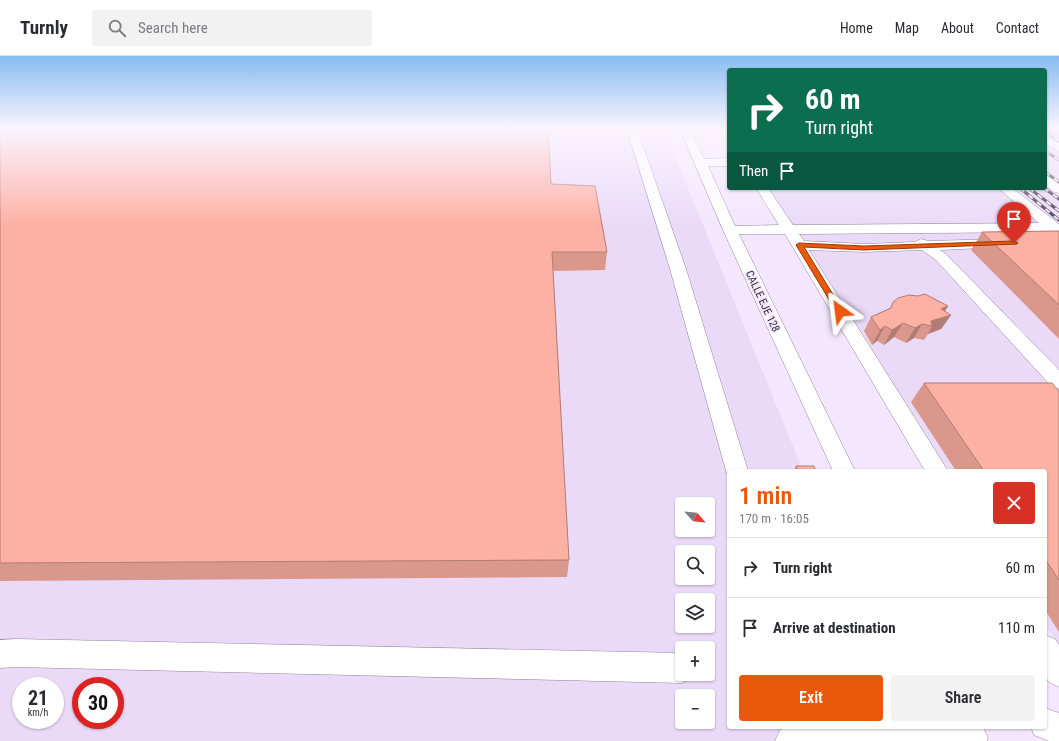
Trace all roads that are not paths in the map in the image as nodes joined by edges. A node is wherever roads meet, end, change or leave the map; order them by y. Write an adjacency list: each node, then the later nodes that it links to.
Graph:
1 (643, 161): 16 (street)
2 (727, 162): 3 (street)
3 (700, 163): 9 (street, CALLE EJE 128)
4 (1047, 181): 5 (street)
5 (1059, 189)
6 (763, 190): 10 (street)
7 (1006, 190): 11 (street)
8 (888, 228): 10 (street); 11 (street); 14 (street)
9 (730, 230): 10 (street); 17 (street, CALLE EJE 128)
10 (789, 230): 13 (street)
11 (1056, 234)
12 (1020, 242): 14 (street)
13 (799, 245): 14 (street); 18 (street)
14 (926, 246): 15 (street)
15 (1059, 382)
16 (736, 469)
17 (843, 469)
18 (936, 469)
19 (1047, 652): 22 (street)
20 (0, 654): 21 (street)
21 (675, 668)
22 (1059, 672)
23 (1047, 725): 26 (street)
24 (822, 729): 28 (street)
25 (846, 729): 27 (street)
26 (1059, 729)
27 (971, 735)
28 (791, 741)

